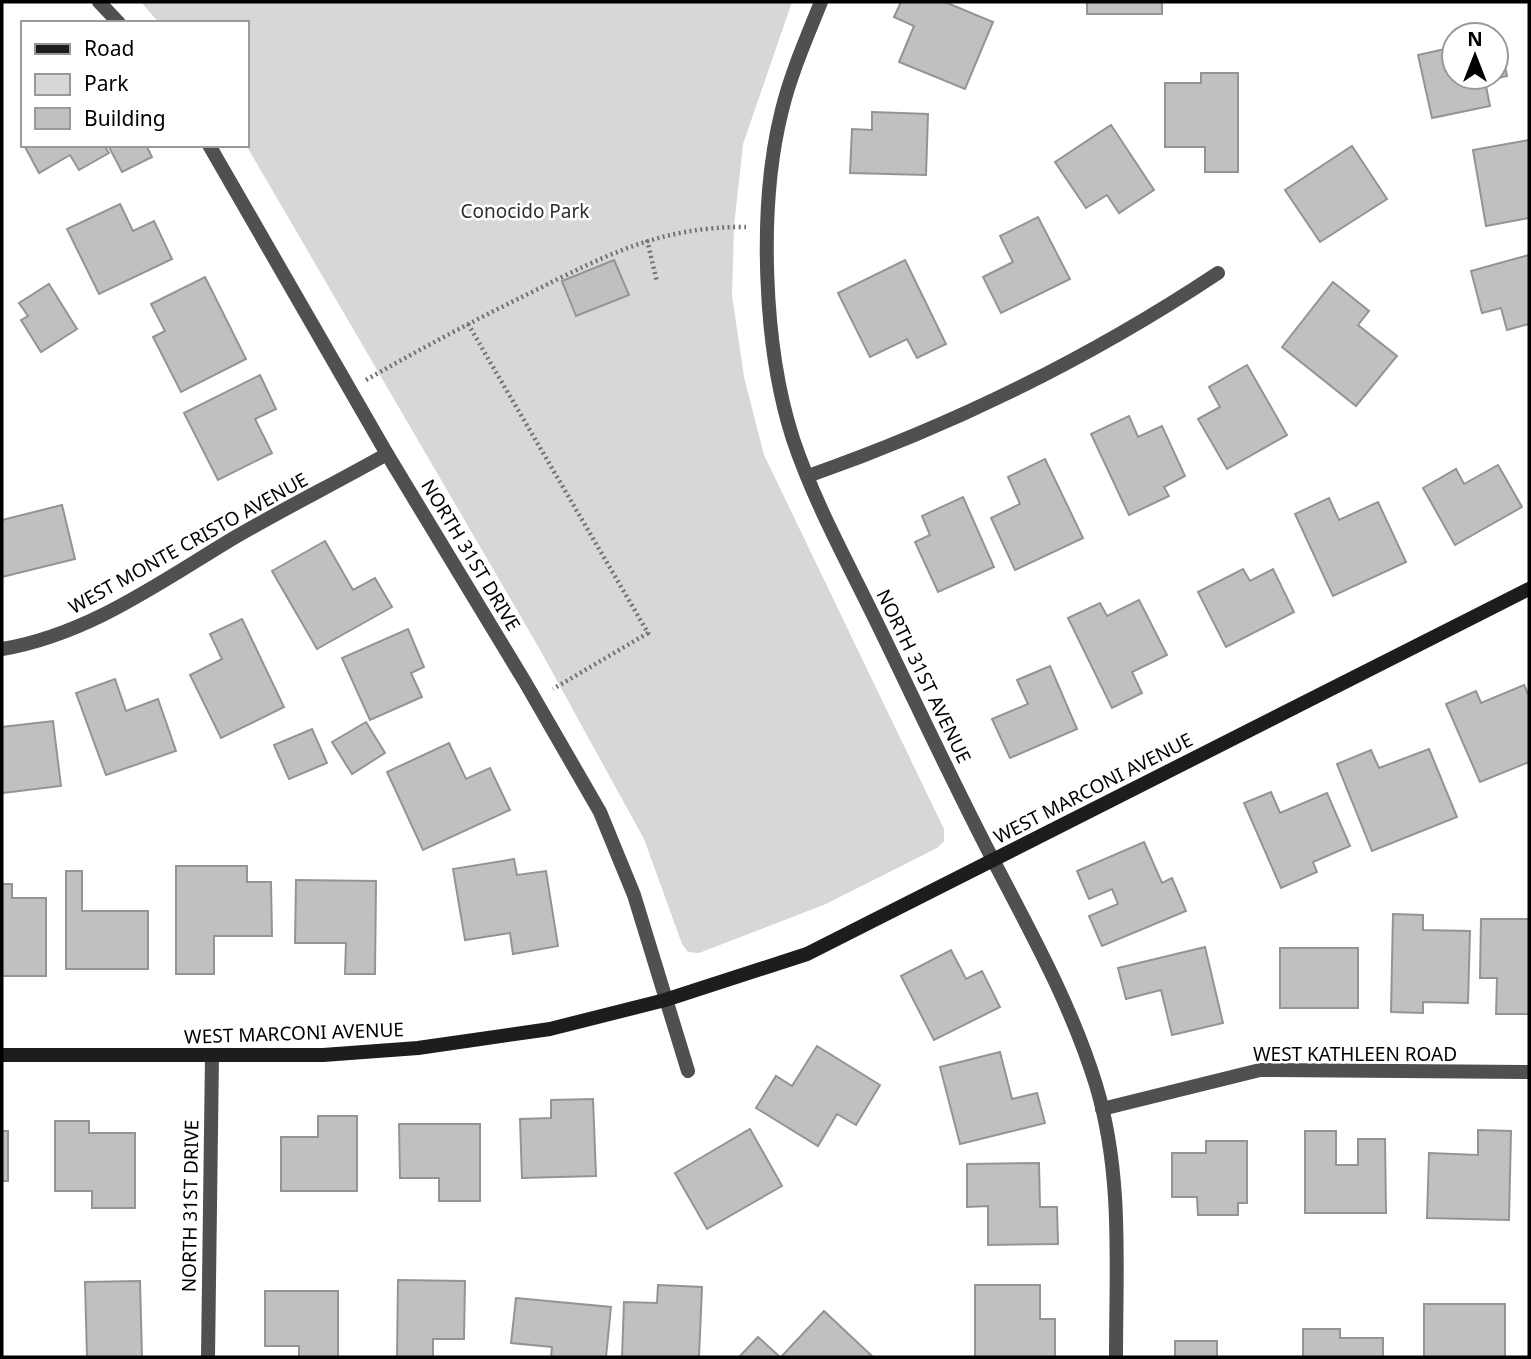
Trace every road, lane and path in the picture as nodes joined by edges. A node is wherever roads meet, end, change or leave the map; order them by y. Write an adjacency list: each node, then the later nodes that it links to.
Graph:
1 (99, 2): 3 (street)
2 (821, 2): 5 (street, NORTH 31ST AVENUE)
3 (117, 21)
4 (210, 147): 10 (street, NORTH 31ST DRIVE)
5 (769, 227): 6 (path); 12 (street, NORTH 31ST AVENUE)
6 (647, 240): 8 (path); 9 (path)
7 (1218, 272): 12 (street)
8 (657, 282)
9 (468, 324): 10 (path); 15 (path)
10 (350, 388): 11 (street, NORTH 31ST DRIVE)
11 (387, 454): 14 (street, WEST MONTE CRISTO AVENUE); 15 (street, NORTH 31ST DRIVE)
12 (808, 476): 16 (street, NORTH 31ST AVENUE)
13 (1529, 589): 16 (street, WEST MARCONI AVENUE)
14 (2, 649)
15 (536, 700): 17 (street, NORTH 31ST DRIVE)
16 (993, 860): 17 (street, WEST MARCONI AVENUE); 22 (street, NORTH 31ST AVENUE)
17 (666, 1000): 19 (street, WEST MARCONI AVENUE); 20 (street)
18 (2, 1055): 19 (street, WEST MARCONI AVENUE)
19 (212, 1055): 23 (street, NORTH 31ST DRIVE)
20 (688, 1071)
21 (1529, 1072): 22 (street, WEST KATHLEEN ROAD)
22 (1102, 1109): 24 (street, NORTH 31ST AVENUE)
23 (208, 1357)
24 (1116, 1357)

